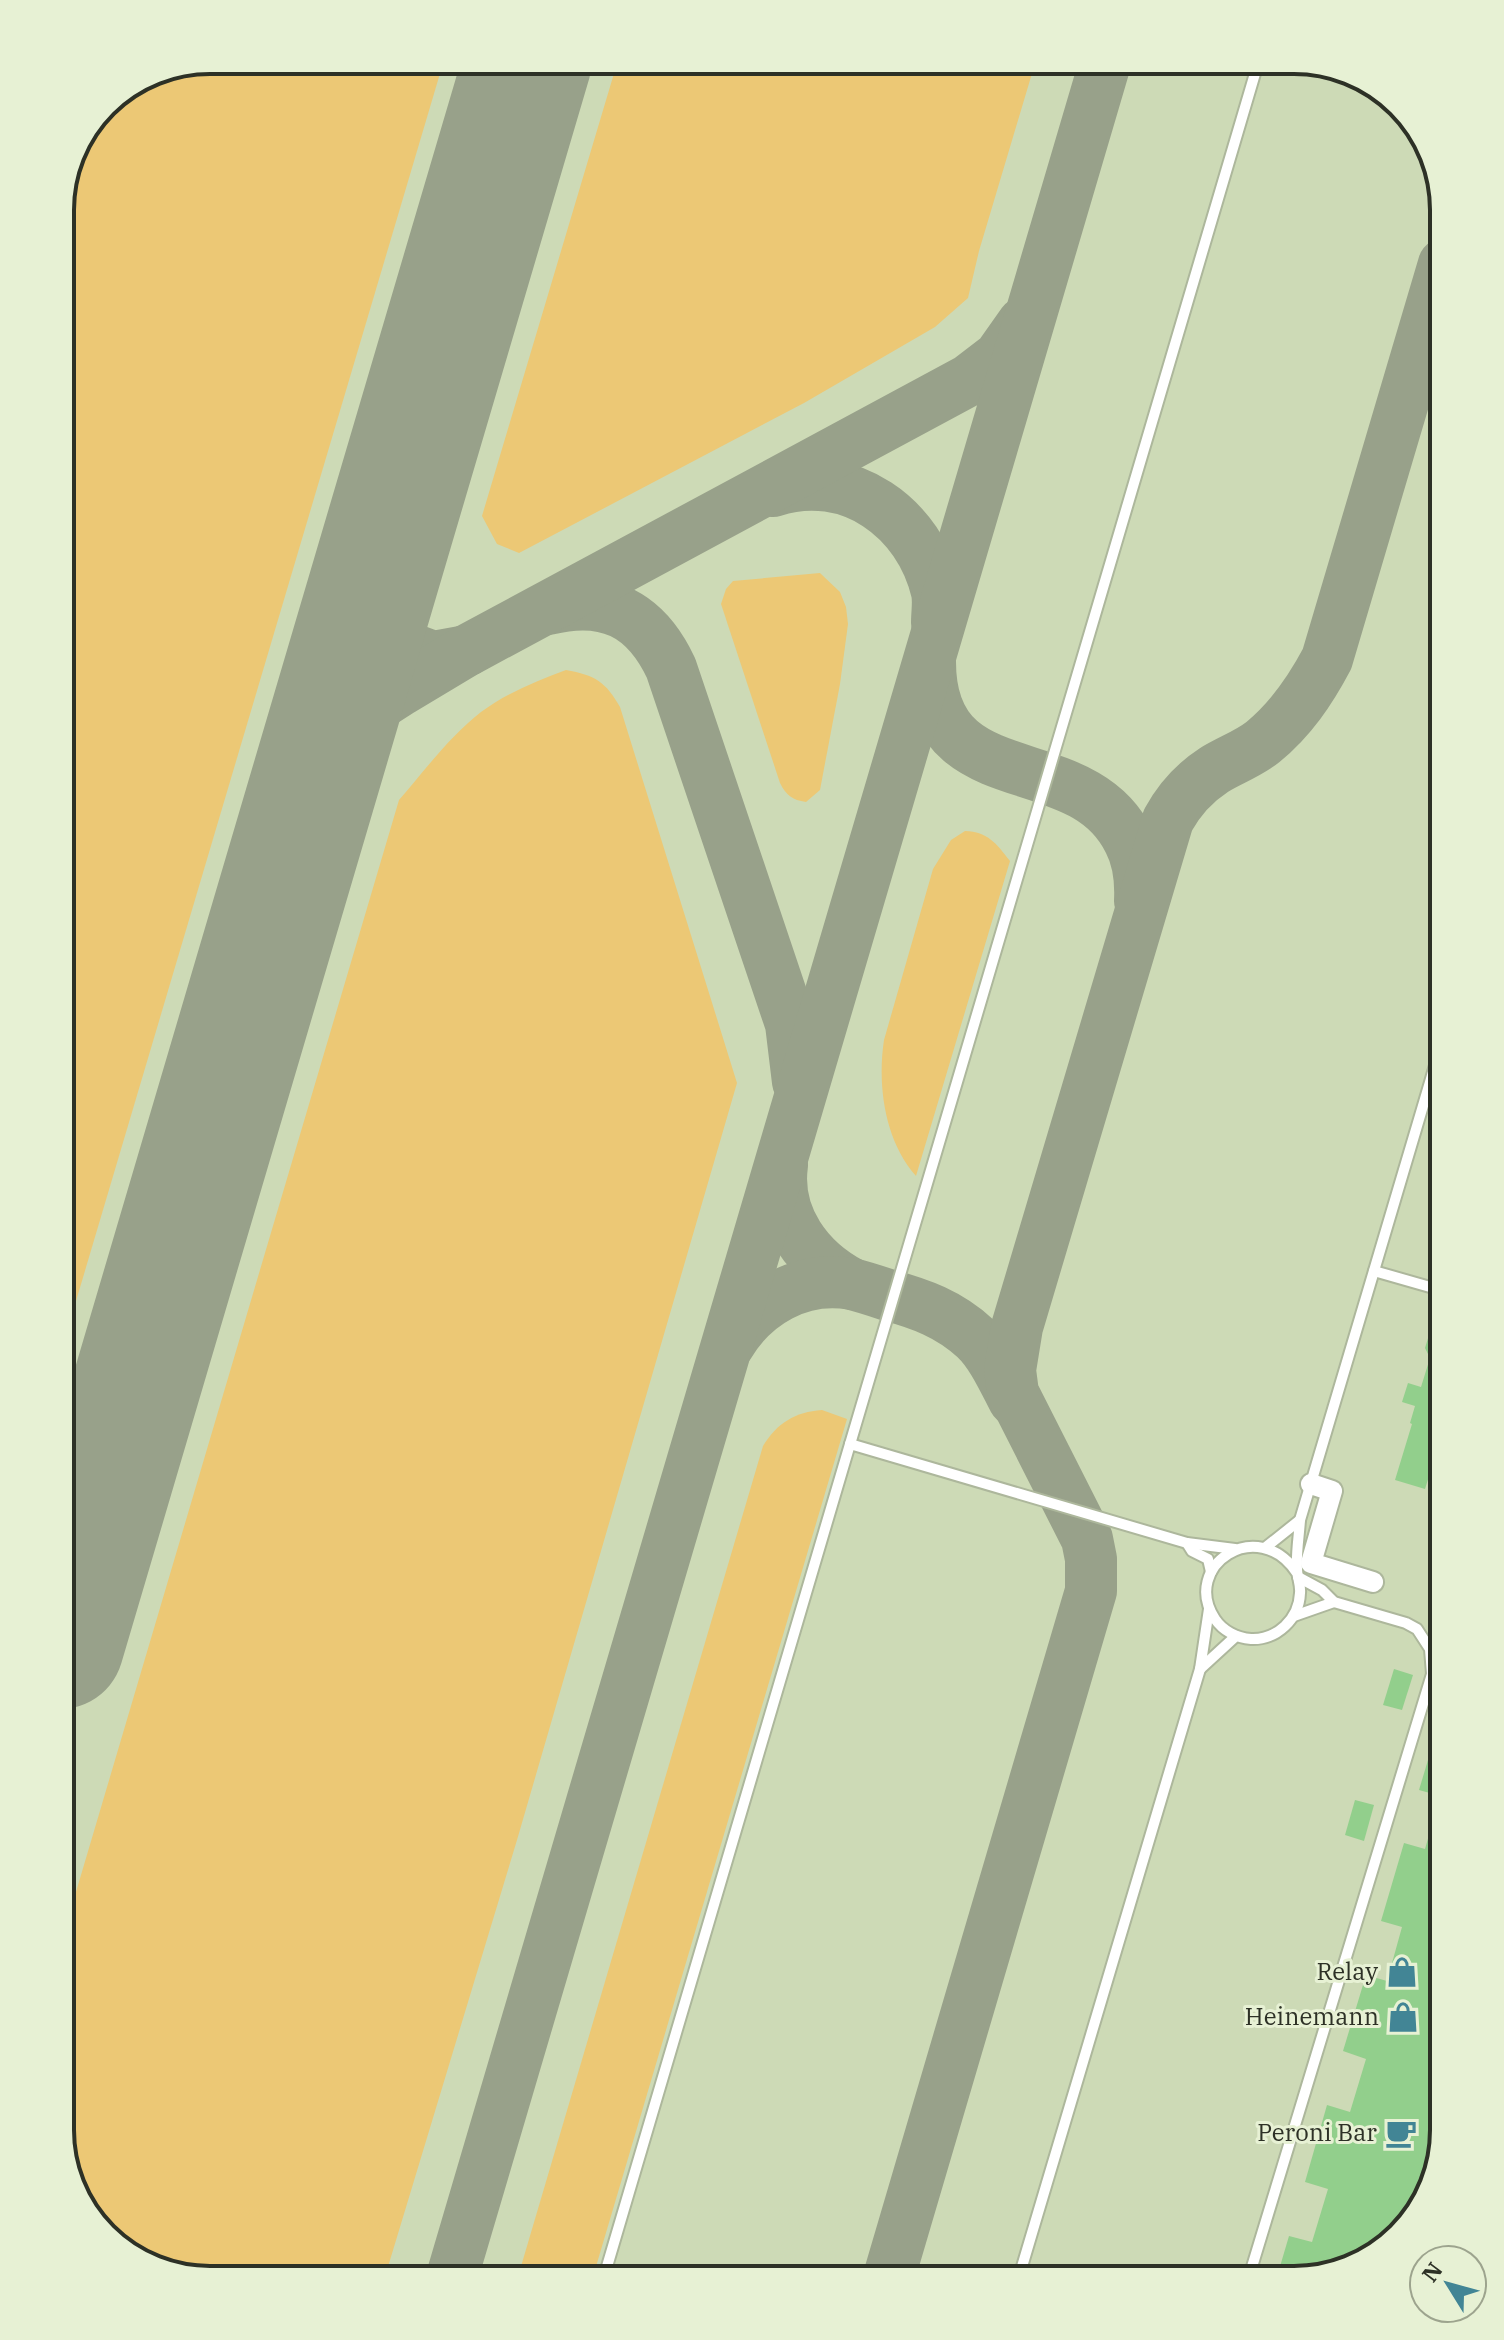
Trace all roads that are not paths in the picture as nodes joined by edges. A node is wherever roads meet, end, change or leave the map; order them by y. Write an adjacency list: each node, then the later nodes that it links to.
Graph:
1 (1255, 74): 5 (lane)
2 (1430, 1082): 3 (lane)
3 (1374, 1271): 4 (lane); 6 (lane)
4 (1430, 1285)
5 (850, 1444): 8 (lane); 21 (lane)
6 (1311, 1484): 7 (lane); 13 (street)
7 (1300, 1520): 9 (lane); 12 (lane)
8 (1187, 1543): 10 (lane); 11 (lane)
9 (1266, 1547): 10 (lane); 12 (lane)
10 (1235, 1549): 11 (lane)
11 (1211, 1572): 15 (lane)
12 (1297, 1575): 14 (lane); 16 (lane)
13 (1373, 1582)
14 (1334, 1602): 16 (lane); 18 (lane)
15 (1209, 1607): 17 (lane); 19 (lane)
16 (1294, 1616): 17 (lane)
17 (1236, 1636): 19 (lane)
18 (1430, 1649)
19 (1200, 1669): 22 (lane)
20 (1430, 1681): 23 (lane)
21 (607, 2266)
22 (1022, 2266)
23 (1252, 2266)

